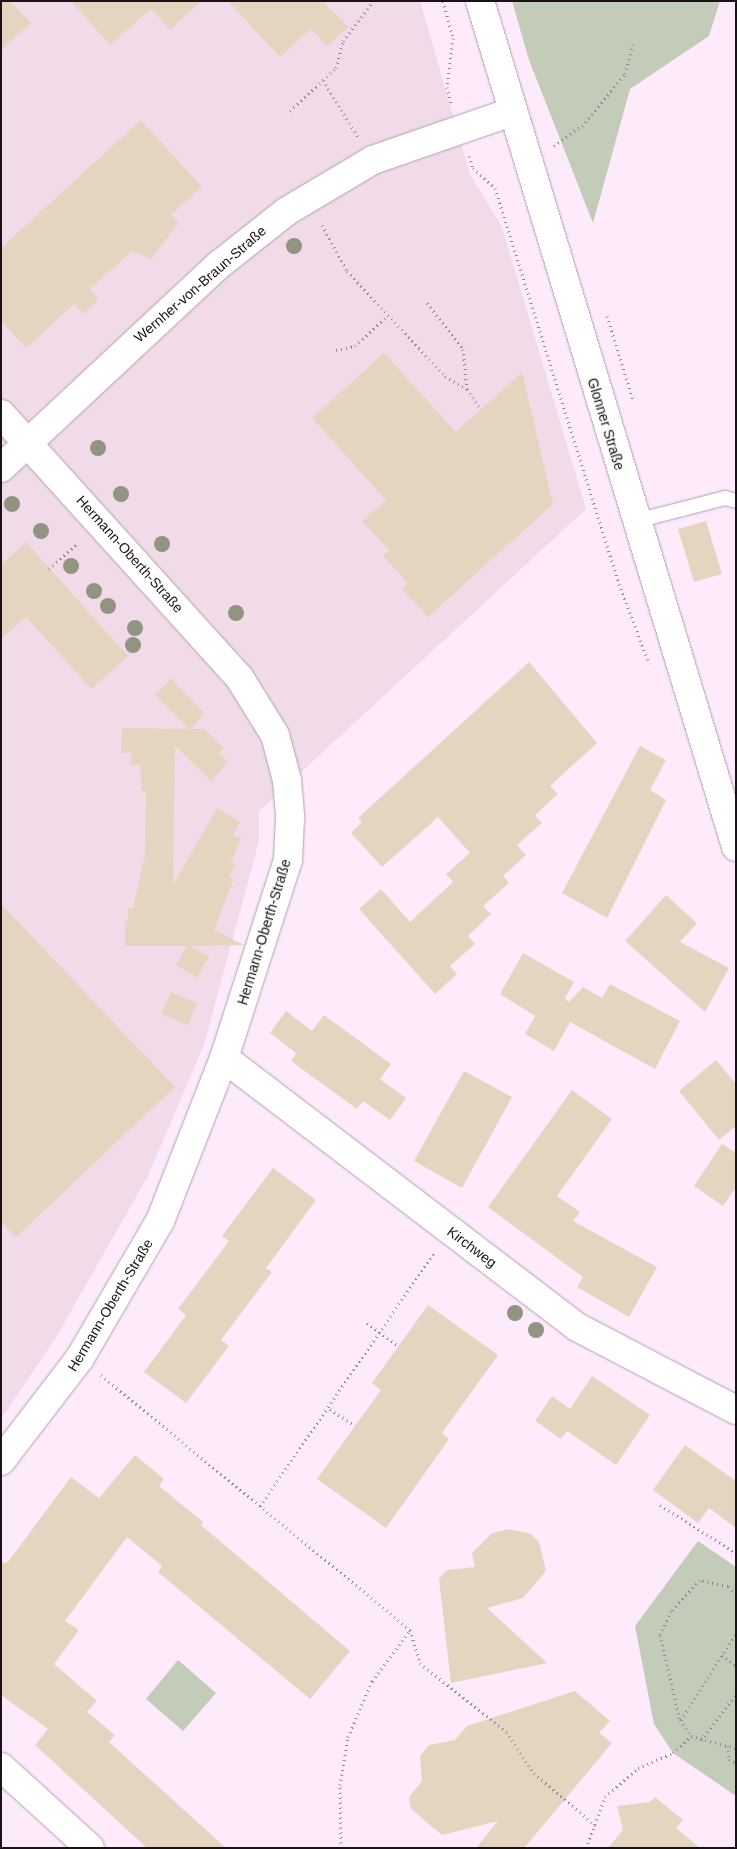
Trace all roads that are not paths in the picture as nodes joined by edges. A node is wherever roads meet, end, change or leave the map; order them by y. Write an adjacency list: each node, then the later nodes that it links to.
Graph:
1 (480, 1): 2 (street, Glonner Straße)
2 (512, 112): 4 (street, Wernher-von-Braun-Straße); 7 (street, Glonner Straße)
3 (1, 414): 4 (street, Hermann-Oberth-Straße)
4 (26, 441): 5 (street, Wernher-von-Braun-Straße); 9 (street, Hermann-Oberth-Straße)
5 (1, 468)
6 (736, 501): 7 (lane)
7 (636, 521): 8 (street, Glonner Straße)
8 (736, 847)
9 (224, 1058): 10 (street, Kirchweg); 11 (street, Hermann-Oberth-Straße)
10 (736, 1410)
11 (1, 1461)
12 (1, 1766): 13 (street)
13 (90, 1848)

